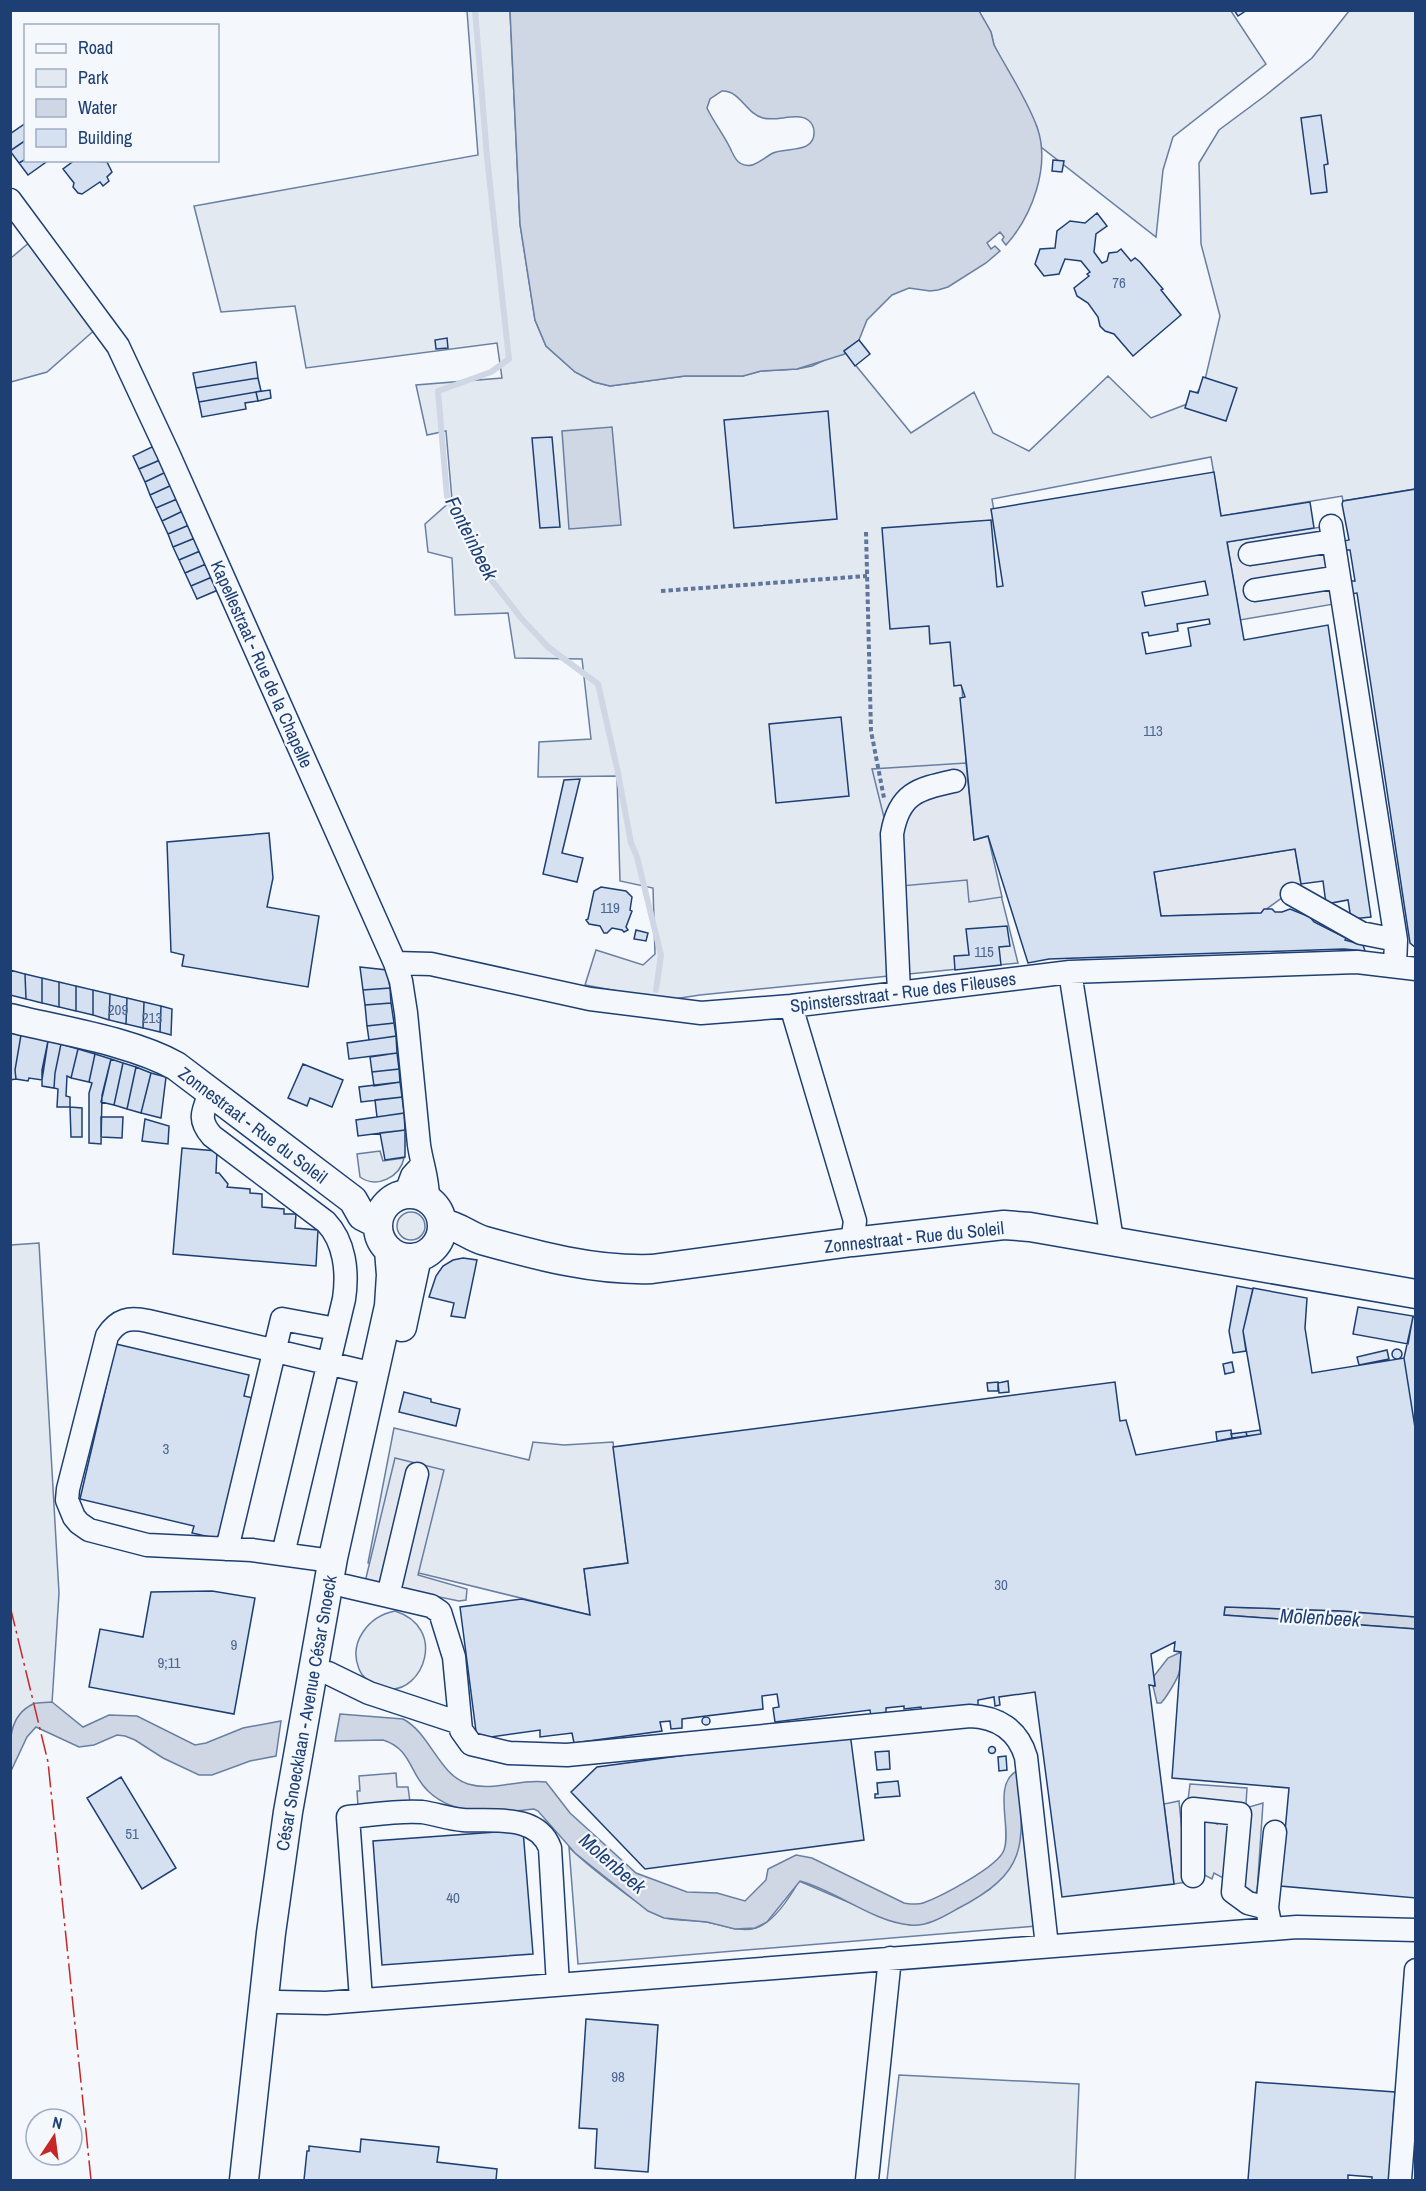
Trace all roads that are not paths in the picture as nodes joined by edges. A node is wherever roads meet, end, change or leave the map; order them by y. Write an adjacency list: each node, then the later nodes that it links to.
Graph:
1 (10, 200): 8 (street, Kapellestraat - Rue de la Chapelle)
2 (1250, 554): 3 (street)
3 (1339, 578): 4 (street); 7 (street)
4 (1255, 590)
5 (954, 781): 11 (street)
6 (1292, 894): 7 (street)
7 (1395, 940): 9 (street)
8 (395, 963): 12 (street, Spinstersstraat - Rue des Fileuses); 15 (street, Kapellestraat - Rue de la Chapelle)
9 (1405, 968): 10 (street, Spinstersstraat - Rue des Fileuses)
10 (1070, 972): 11 (street, Spinstersstraat - Rue des Fileuses); 16 (street)
11 (899, 993): 12 (street, Spinstersstraat - Rue des Fileuses)
12 (791, 1006): 18 (street)
13 (10, 1018): 14 (main road, Zonnestraat - Rue du Soleil)
14 (211, 1091): 15 (main road, Zonnestraat - Rue du Soleil); 20 (street)
15 (397, 1215): 17 (main road); 17 (main road, Zonnestraat - Rue du Soleil); 23 (main road, César Snoecklaan - Avenue César Snoeck)
16 (1112, 1240): 18 (main road, Zonnestraat - Rue du Soleil); 19 (main road, Zonnestraat - Rue du Soleil)
17 (432, 1242): 18 (main road, Zonnestraat - Rue du Soleil); 28 (main road, César Snoecklaan - Avenue César Snoeck)
18 (852, 1242)
19 (1416, 1294)
20 (336, 1329): 21 (street); 22 (street)
21 (274, 1350): 22 (street); 25 (street); 25 (street)
22 (328, 1363): 23 (street); 26 (street)
23 (374, 1374): 27 (main road, César Snoecklaan - Avenue César Snoeck)
24 (417, 1474): 29 (street)
25 (227, 1549): 26 (street)
26 (283, 1554): 27 (street)
27 (332, 1561): 42 (main road, César Snoecklaan - Avenue César Snoeck)
28 (345, 1586): 29 (street); 30 (main road, César Snoecklaan - Avenue César Snoeck)
29 (388, 1596): 31 (street)
30 (328, 1672): 31 (street); 41 (main road, César Snoecklaan - Avenue César Snoeck)
31 (460, 1723): 36 (street)
32 (1275, 1832): 34 (street)
33 (1193, 1876): 34 (street)
34 (1269, 1918): 35 (street); 36 (street)
35 (1416, 1930)
36 (1047, 1946): 37 (street)
37 (890, 1958): 39 (street); 44 (street)
38 (1416, 1970): 45 (street)
39 (558, 1985): 40 (street); 40 (street)
40 (361, 1999): 41 (street)
41 (278, 2002): 43 (main road, César Snoecklaan - Avenue César Snoeck)
42 (244, 2181)
43 (259, 2181)
44 (867, 2181)
45 (1400, 2181)

